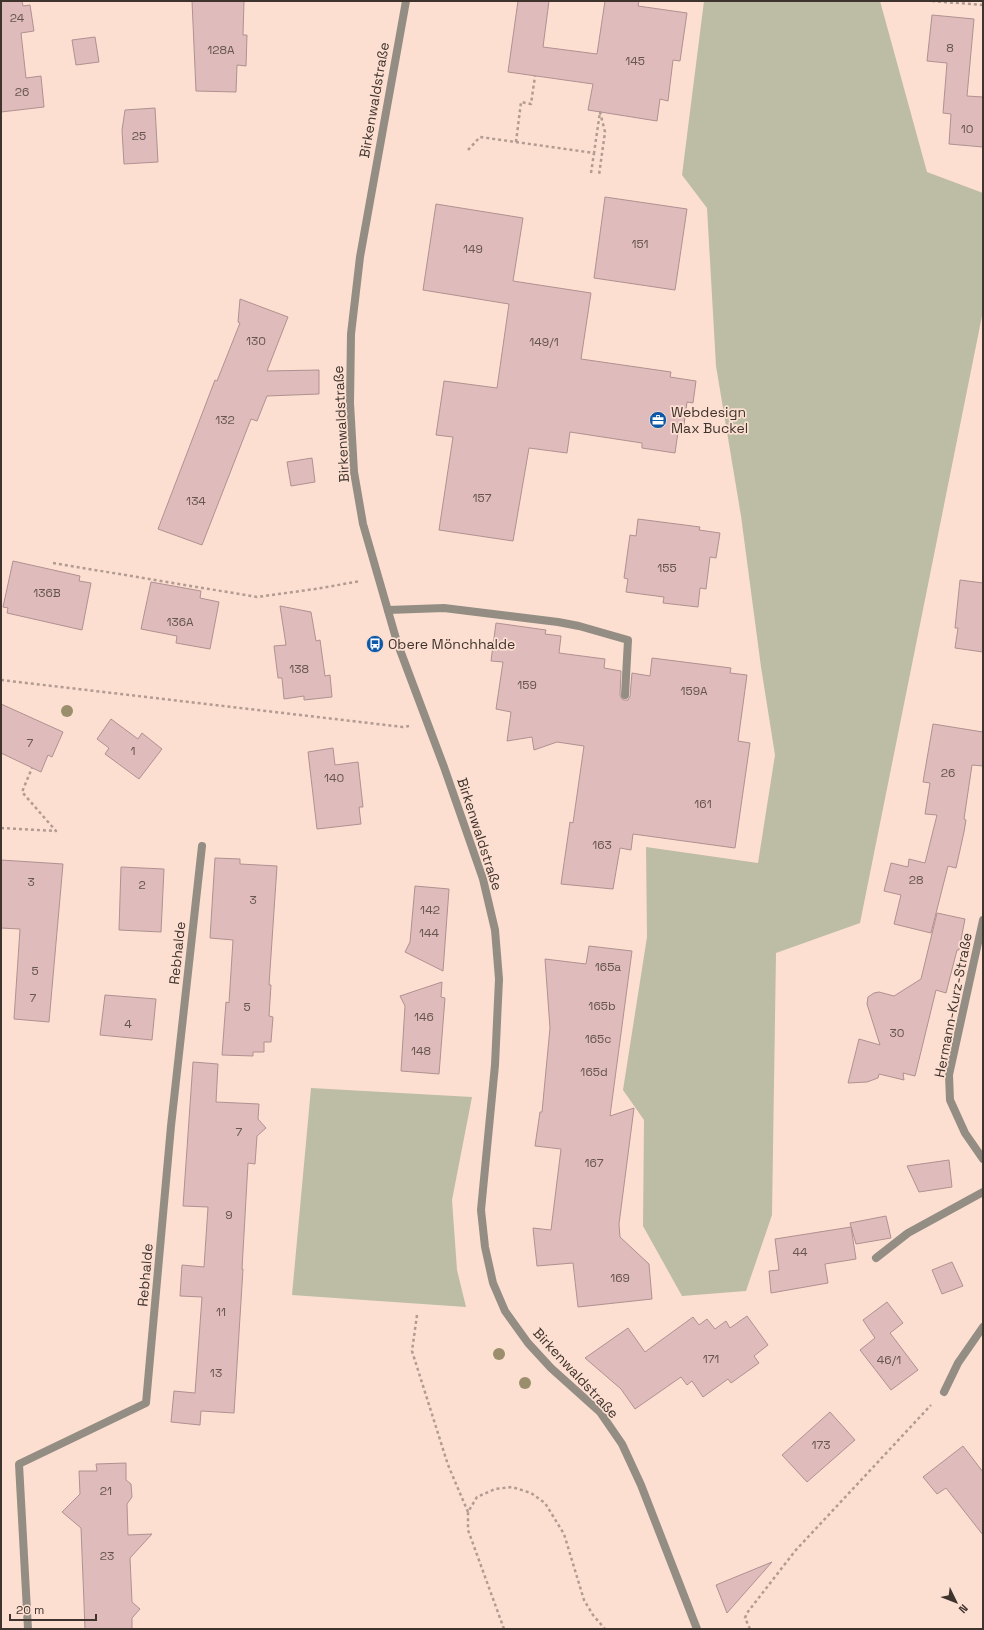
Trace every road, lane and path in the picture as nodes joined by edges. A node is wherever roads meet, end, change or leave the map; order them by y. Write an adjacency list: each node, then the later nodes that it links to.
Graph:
1 (406, 1): 11 (street, Birkenwaldstraße)
2 (932, 1): 3 (path)
3 (983, 5)
4 (535, 76): 5 (path)
5 (516, 142): 6 (path); 7 (path)
6 (468, 150)
7 (594, 153): 8 (path); 9 (path)
8 (591, 173)
9 (599, 175)
10 (53, 563): 11 (path)
11 (379, 578): 12 (street, Birkenwaldstraße)
12 (388, 610): 14 (street); 15 (street, Birkenwaldstraße)
13 (1, 680): 15 (path)
14 (625, 695)
15 (427, 723): 30 (street, Birkenwaldstraße)
16 (32, 768): 17 (path)
17 (1, 828)
18 (202, 846): 27 (street, Rebhalde)
19 (983, 920): 20 (street, Hermann-Kurz-Straße)
20 (983, 1159)
21 (983, 1192): 22 (street)
22 (876, 1258)
23 (418, 1315): 26 (path)
24 (983, 1327): 25 (street)
25 (944, 1392): 31 (path)
26 (468, 1512): 28 (path); 29 (path)
27 (28, 1629)
28 (504, 1629)
29 (604, 1629)
30 (697, 1629)
31 (750, 1629)

